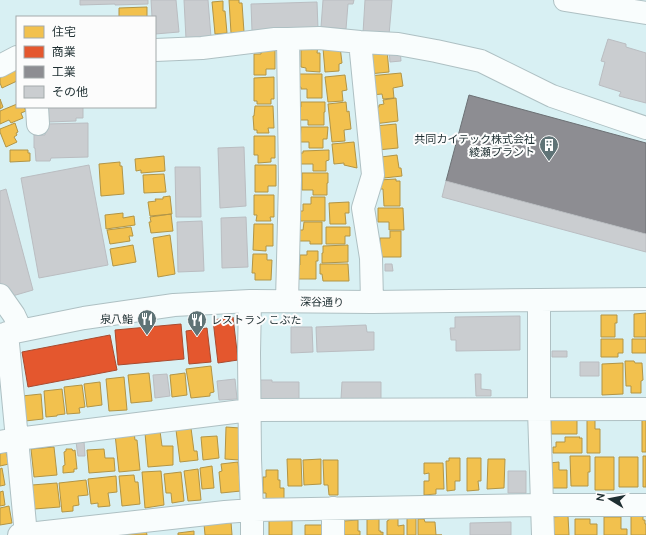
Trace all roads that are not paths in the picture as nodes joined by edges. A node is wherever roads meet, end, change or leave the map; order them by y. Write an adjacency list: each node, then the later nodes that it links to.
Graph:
1 (565, 0): 2 (street)
2 (646, 13)
3 (288, 39): 4 (street); 5 (street); 13 (street)
4 (360, 42): 8 (street); 14 (street)
5 (156, 50)
6 (16, 58): 7 (street)
7 (0, 66)
8 (646, 128)
9 (0, 295): 15 (street)
10 (646, 299): 11 (street, 深谷通り)
11 (539, 300): 14 (street, 深谷通り); 17 (street)
12 (250, 301): 13 (street, 深谷通り); 15 (street, 深谷通り); 16 (street)
13 (287, 301): 14 (street, 深谷通り)
14 (372, 302)
15 (10, 333): 19 (street)
16 (250, 410): 17 (street); 19 (street); 23 (street)
17 (539, 410): 18 (street); 20 (street)
18 (646, 410)
19 (8, 440): 24 (street)
20 (542, 505): 21 (street); 22 (street); 27 (street)
21 (646, 505)
22 (333, 508): 23 (street); 26 (street)
23 (252, 510): 24 (street); 25 (street)
24 (24, 535)
25 (252, 535)
26 (332, 535)
27 (543, 535)

